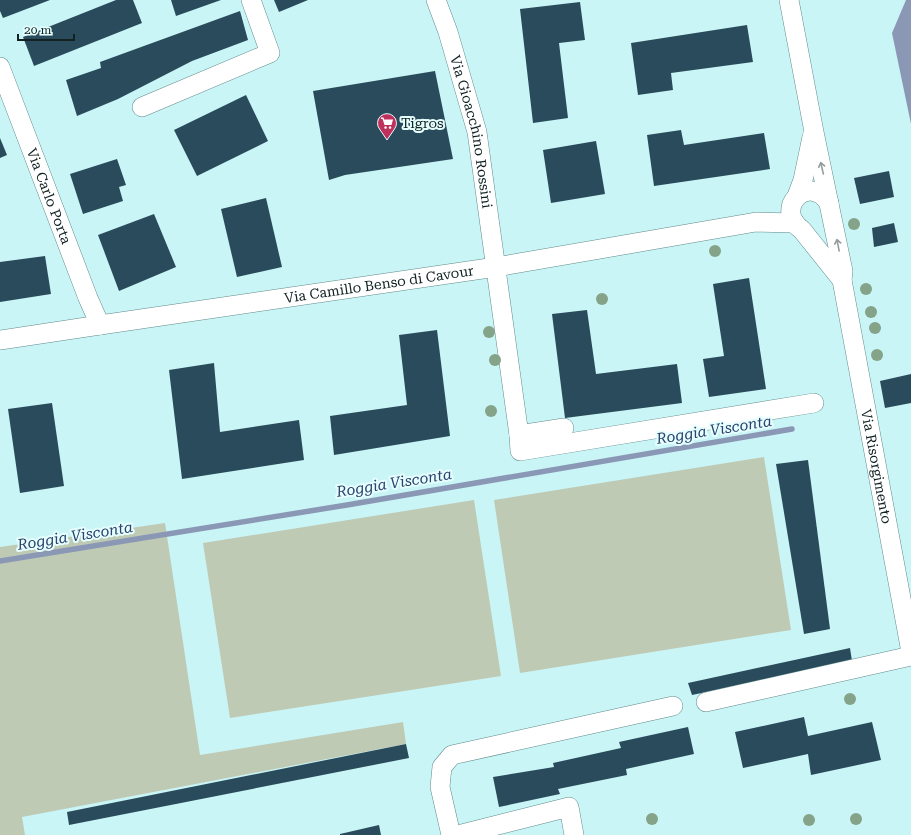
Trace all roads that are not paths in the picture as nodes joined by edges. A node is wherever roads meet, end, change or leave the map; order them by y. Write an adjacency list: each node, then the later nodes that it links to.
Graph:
1 (251, 0): 5 (street)
2 (436, 0): 9 (street, Via Gioacchino Rossini)
3 (788, 0): 6 (street, Via Risorgimento)
4 (0, 67): 11 (street, Via Carlo Porta)
5 (142, 107)
6 (814, 132): 7 (street, Via Risorgimento, one-way to 6); 8 (street, Via Risorgimento)
7 (830, 207): 8 (street); 8 (street); 10 (street, Via Risorgimento, one-way to 7)
8 (796, 214): 9 (street, Via Camillo Benso di Cavour); 10 (street, Via Risorgimento)
9 (496, 267): 11 (street, Via Camillo Benso di Cavour); 15 (street, Via Gioacchino Rossini)
10 (842, 280): 16 (street, Via Risorgimento)
11 (100, 325): 12 (street, Via Camillo Benso di Cavour)
12 (0, 340)
13 (814, 403): 15 (street, Via Gioacchino Rossini)
14 (564, 428): 15 (street)
15 (519, 435)
16 (911, 652)
17 (911, 656): 18 (street)
18 (706, 702)
19 (674, 706): 20 (street)
20 (451, 835)
21 (458, 835): 22 (street)
22 (574, 835)

